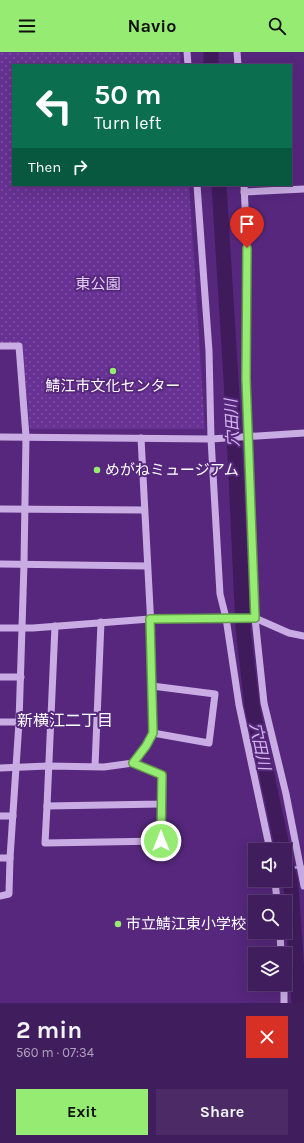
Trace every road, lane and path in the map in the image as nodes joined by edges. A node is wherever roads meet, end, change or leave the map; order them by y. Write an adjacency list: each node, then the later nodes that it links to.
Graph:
1 (187, 52): 3 (street)
2 (237, 52): 4 (street)
3 (188, 64)
4 (238, 64)
5 (197, 186): 14 (street)
6 (244, 188): 7 (street); 11 (street)
7 (304, 189)
8 (0, 346): 10 (street)
9 (304, 432): 11 (street)
10 (26, 436): 12 (street); 13 (street); 16 (street)
11 (249, 436): 14 (street); 22 (street)
12 (0, 437)
13 (141, 438): 14 (street); 17 (street)
14 (211, 439): 21 (street)
15 (0, 509): 16 (street)
16 (25, 509): 17 (street); 19 (street)
17 (144, 510): 20 (street)
18 (0, 564): 19 (street)
19 (24, 564): 20 (street); 26 (street)
20 (147, 566): 23 (street)
21 (227, 618): 22 (street); 23 (street); 44 (street)
22 (253, 618): 28 (street); 47 (street)
23 (150, 619): 24 (street); 31 (street)
24 (101, 622): 25 (street); 37 (street)
25 (55, 626): 26 (street); 36 (street)
26 (23, 627): 27 (street); 30 (street)
27 (0, 628)
28 (304, 636)
29 (0, 677): 30 (street)
30 (21, 677): 33 (street)
31 (152, 686): 34 (street); 34 (street)
32 (0, 722): 33 (street)
33 (18, 722): 39 (street)
34 (153, 733): 35 (street)
35 (133, 763): 37 (street); 40 (street)
36 (48, 766): 37 (street); 39 (street); 41 (street)
37 (95, 766)
38 (0, 768): 39 (street)
39 (15, 768): 43 (street)
40 (161, 804): 41 (street); 41 (street)
41 (47, 806)
42 (0, 816): 43 (street)
43 (13, 816): 46 (street)
44 (269, 843)
45 (0, 858): 46 (street)
46 (10, 858): 48 (street)
47 (304, 886)
48 (0, 896)
49 (284, 991): 50 (street)
50 (284, 1003)

